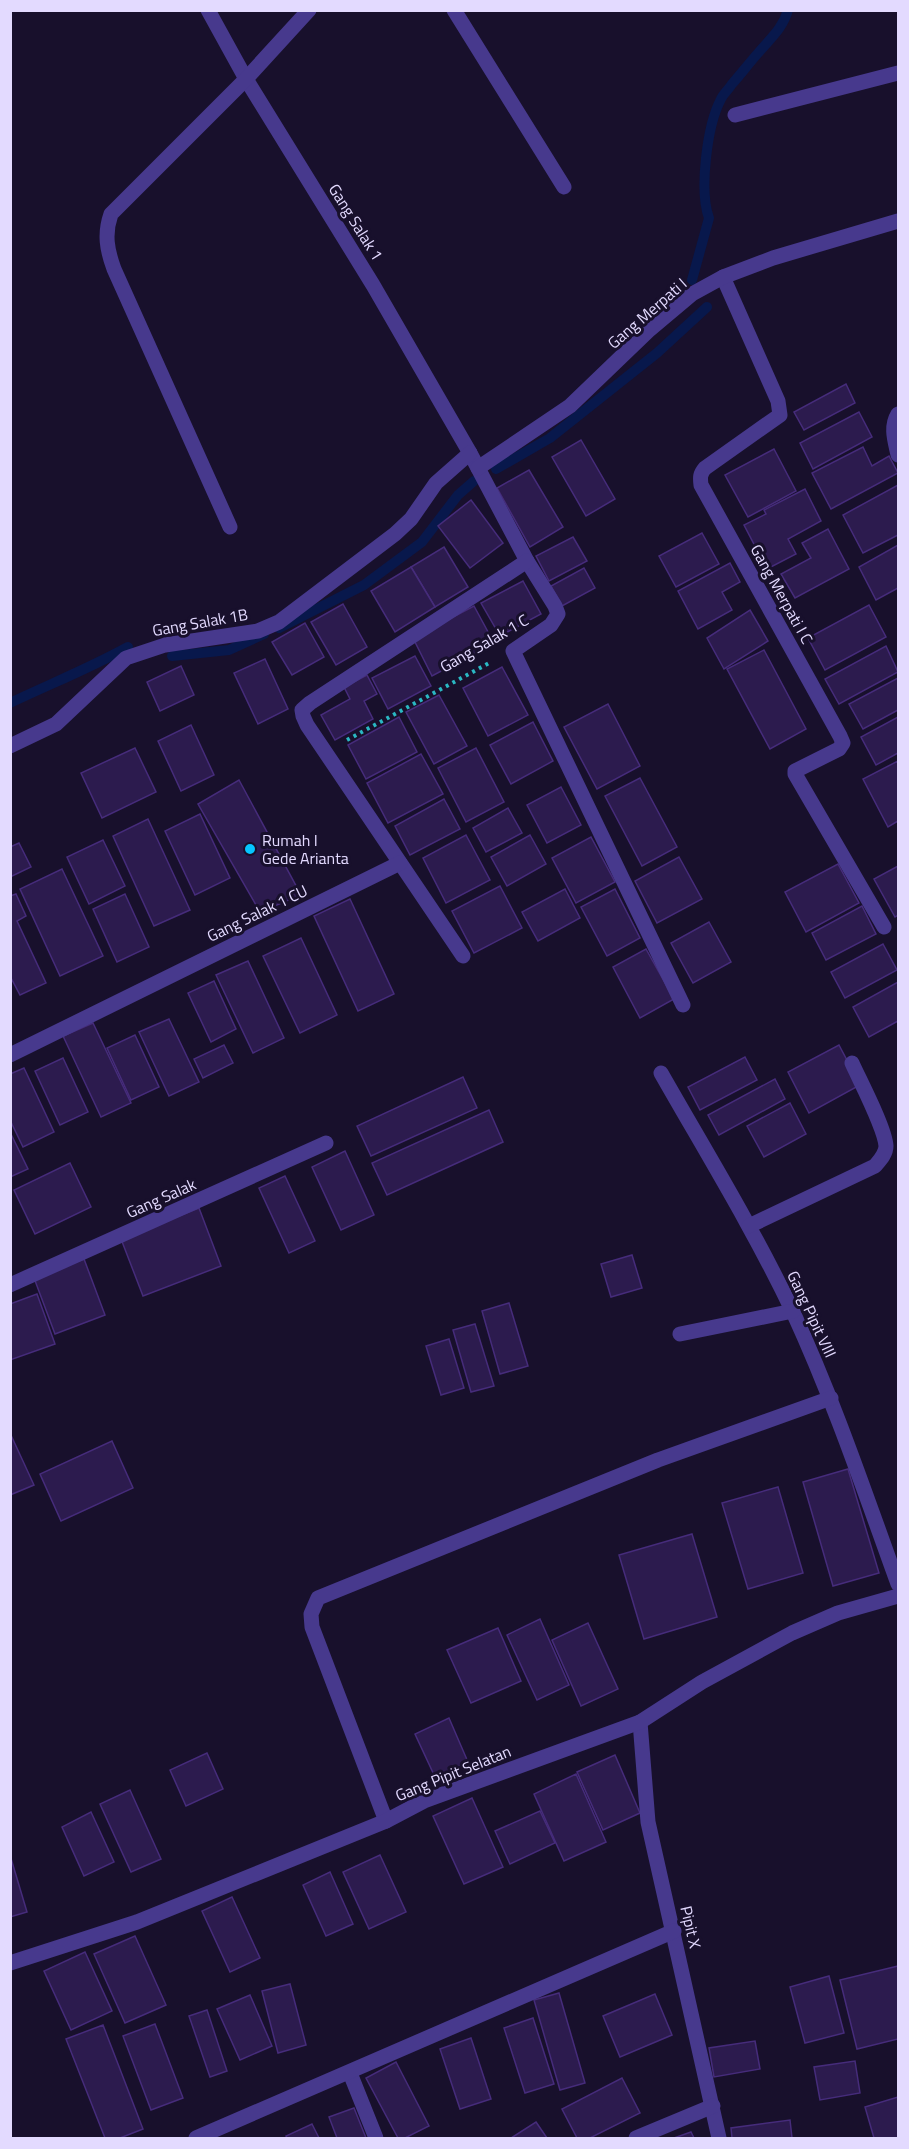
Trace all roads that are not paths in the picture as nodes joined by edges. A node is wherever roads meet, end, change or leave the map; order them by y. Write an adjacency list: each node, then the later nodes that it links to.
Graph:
1 (208, 10): 5 (street, Gang Salak 1)
2 (309, 10): 5 (street)
3 (454, 10): 7 (street)
4 (898, 73): 6 (street)
5 (246, 79): 11 (street, Gang Salak 1); 14 (street)
6 (735, 115)
7 (564, 188)
8 (898, 221): 9 (street, Gang Merpati I)
9 (723, 277): 13 (street, Gang Merpati I); 18 (street, Gang Merpati I C)
10 (898, 414): 12 (street)
11 (470, 453): 13 (street, Gang Salak 1 C); 16 (street, Gang Salak 1B)
12 (898, 455)
13 (478, 468): 15 (street, Gang Salak 1 C)
14 (230, 527)
15 (527, 561): 17 (street); 20 (street, Gang Salak 1 C)
16 (10, 746)
17 (400, 863): 19 (street); 21 (street, Gang Salak 1 CU)
18 (884, 927)
19 (463, 956)
20 (683, 1005)
21 (10, 1055)
22 (852, 1063): 25 (street)
23 (661, 1073): 25 (street, Gang Pipit VIII)
24 (326, 1143): 26 (street, Gang Salak)
25 (749, 1226): 27 (street, Gang Pipit VIII)
26 (10, 1285)
27 (793, 1311): 28 (street); 29 (street, Gang Pipit VIII)
28 (680, 1334)
29 (831, 1398): 30 (street, Gang Pipit VIII); 33 (street)
30 (898, 1584)
31 (898, 1596): 32 (street, Gang Pipit Selatan)
32 (640, 1722): 33 (street, Gang Pipit Selatan); 34 (street, Pipit X)
33 (386, 1821): 35 (street, Gang Pipit Selatan)
34 (674, 1931): 36 (street); 37 (street, Pipit X)
35 (10, 1963)
36 (350, 2073): 38 (street); 39 (street)
37 (713, 2106): 40 (street); 41 (street, Pipit X)
38 (196, 2139)
39 (376, 2139)
40 (636, 2139)
41 (719, 2139)

